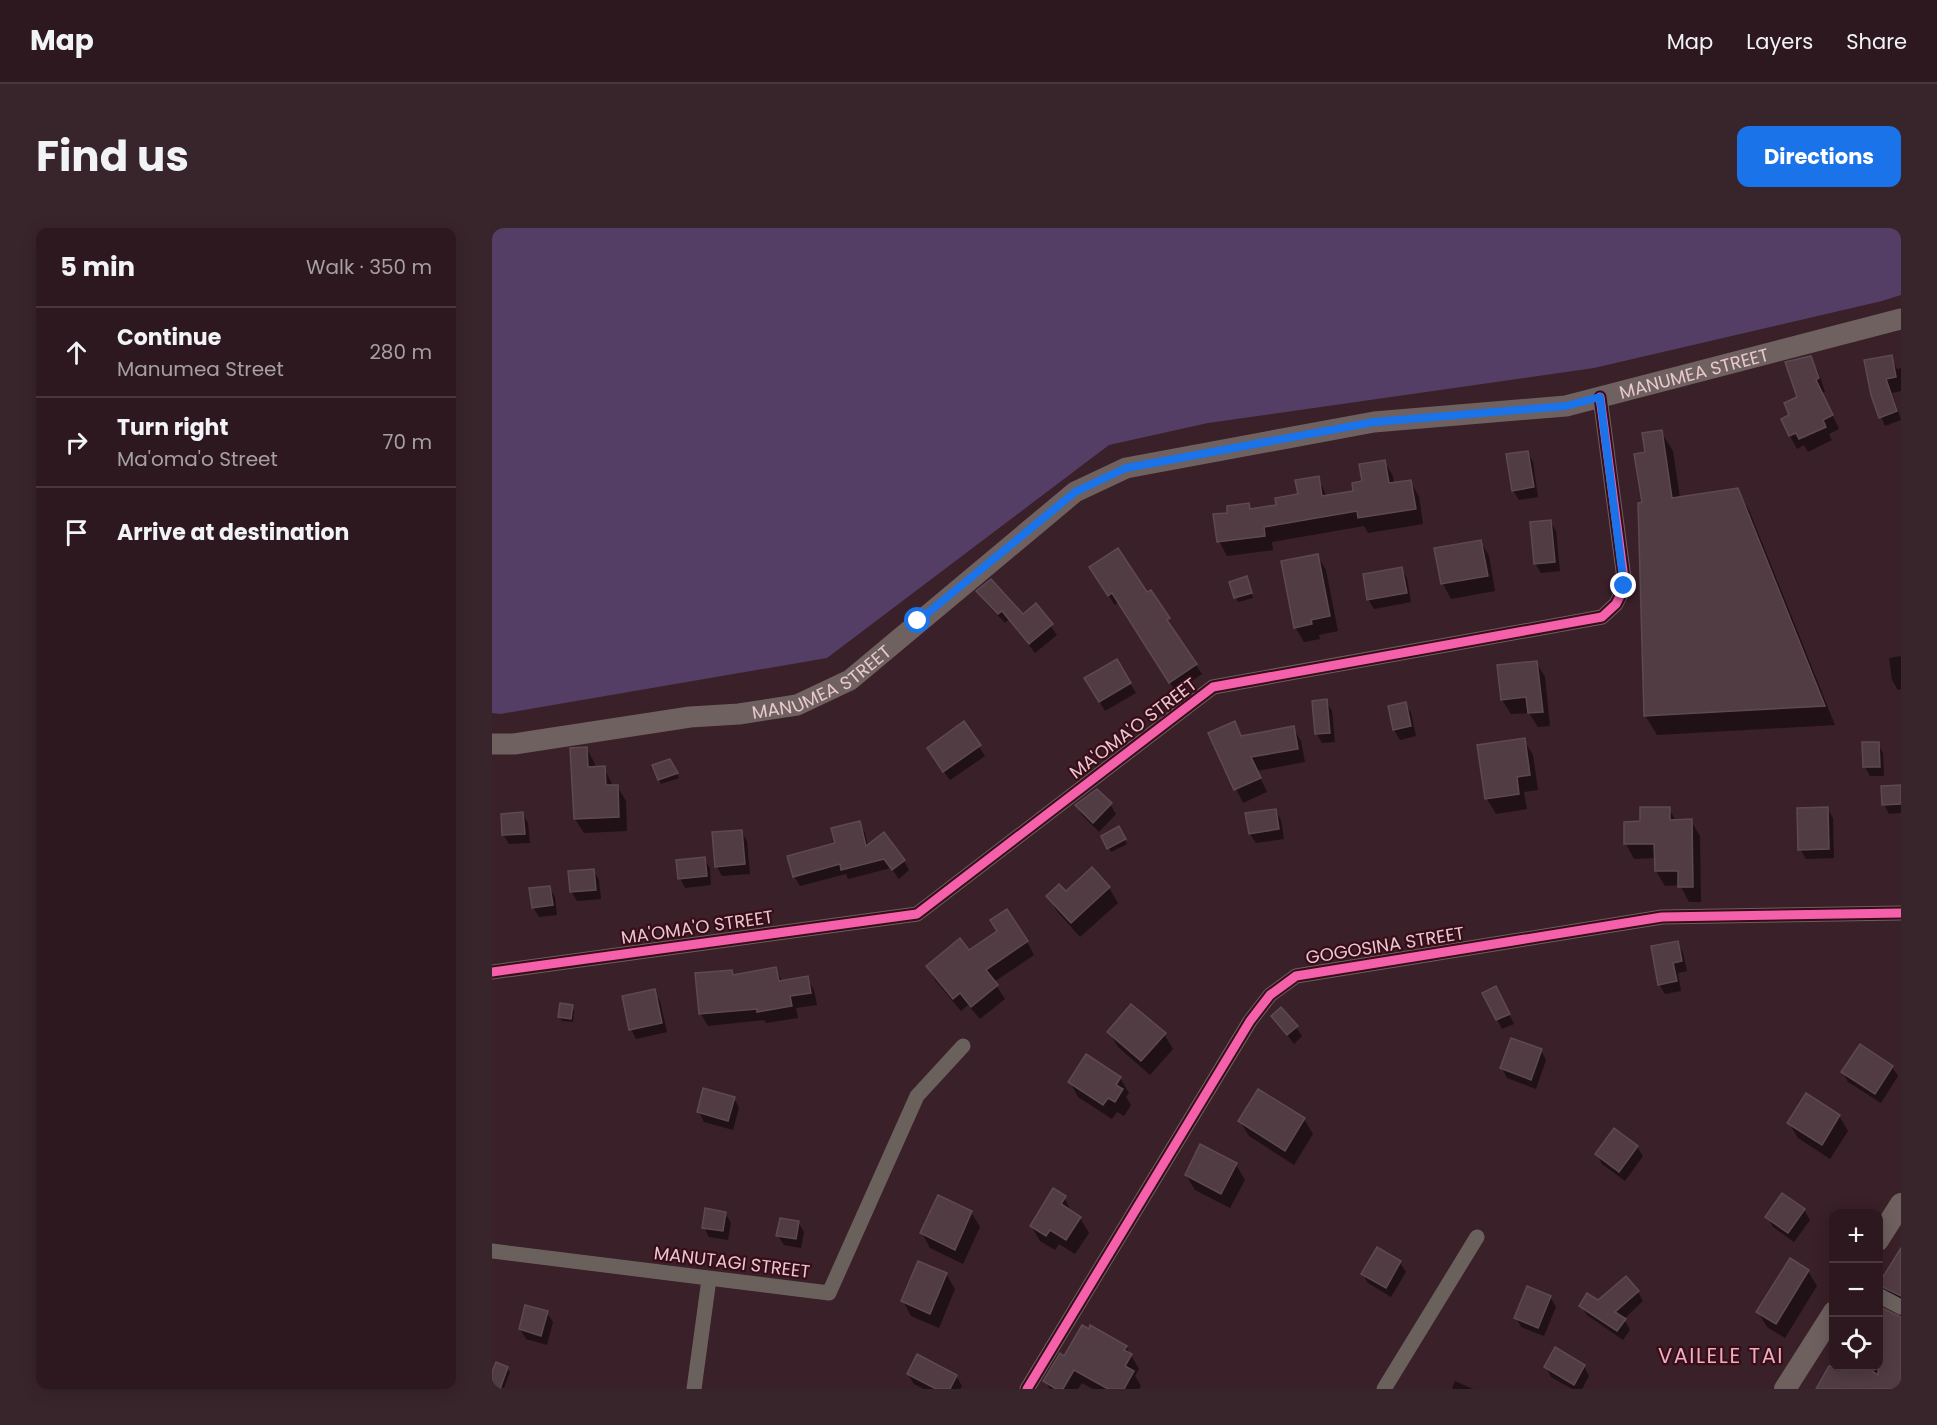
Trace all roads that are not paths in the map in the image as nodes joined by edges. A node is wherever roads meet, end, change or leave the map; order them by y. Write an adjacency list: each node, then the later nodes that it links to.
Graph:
1 (1901, 319): 2 (main road, MANUMEA STREET)
2 (1600, 397): 3 (main road, MANUMEA STREET); 5 (street, MA'OMA'O STREET)
3 (492, 744)
4 (1901, 913): 16 (street, GOGOSINA STREET)
5 (492, 972)
6 (963, 1046): 11 (street, MANUTAGI STREET)
7 (1901, 1204): 8 (main road)
8 (1883, 1232)
9 (1477, 1237): 17 (street)
10 (492, 1251): 11 (street, MANUTAGI STREET)
11 (709, 1279): 15 (street)
12 (1883, 1298): 13 (street)
13 (1901, 1307)
14 (1830, 1317): 18 (main road)
15 (694, 1389)
16 (1027, 1389)
17 (1384, 1389)
18 (1785, 1389)

